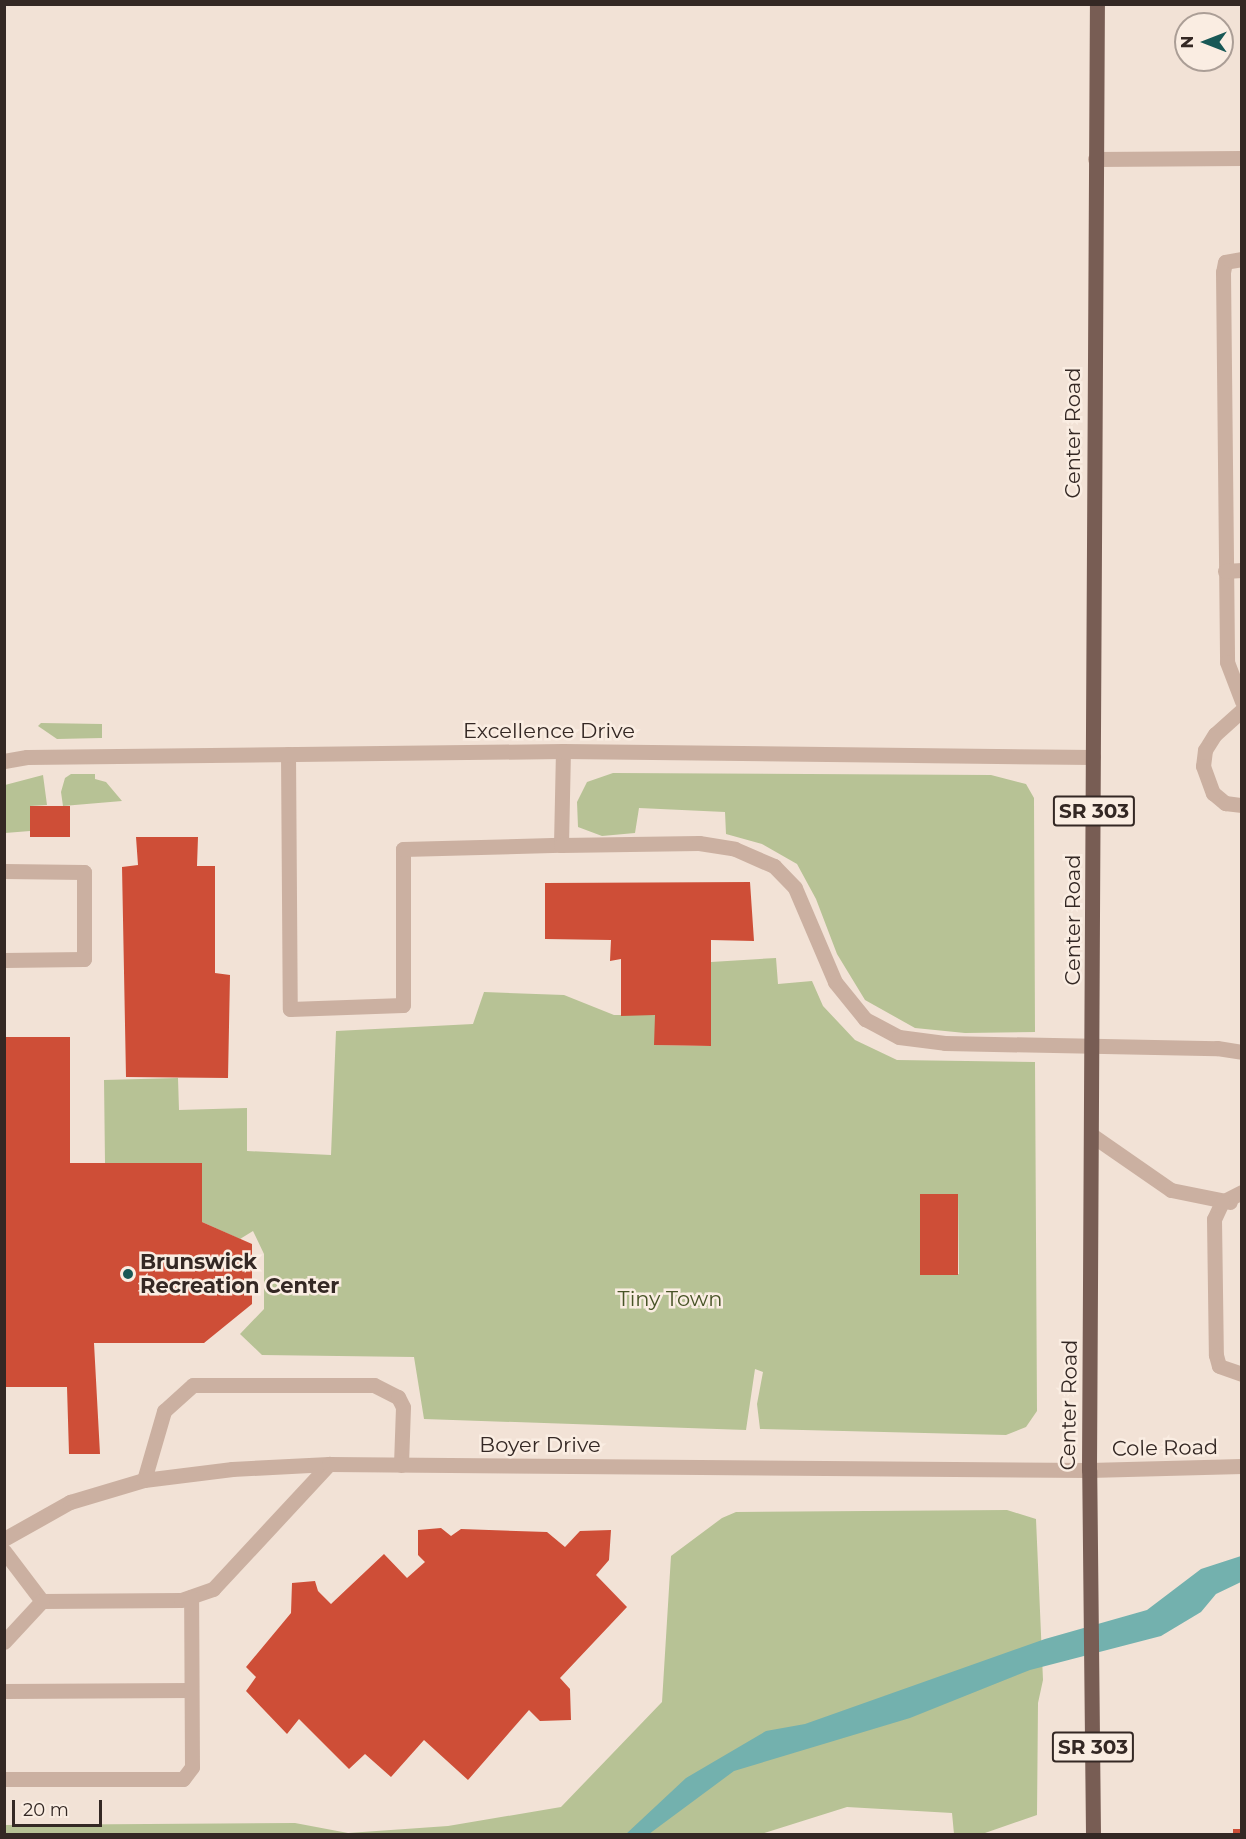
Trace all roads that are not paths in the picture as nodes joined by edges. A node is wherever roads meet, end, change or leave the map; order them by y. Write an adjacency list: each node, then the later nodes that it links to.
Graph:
1 (1097, 4): 3 (main road, Center Road / SR 303)
2 (1242, 158): 3 (street)
3 (1095, 159): 11 (main road, Center Road / SR 303)
4 (1242, 259): 6 (street)
5 (1242, 570): 6 (street)
6 (1225, 571): 7 (street)
7 (1242, 701)
8 (1242, 710): 13 (street)
9 (563, 751): 10 (street, Excellence Drive); 11 (street, Excellence Drive); 14 (street)
10 (288, 754): 12 (street, Excellence Drive); 14 (street)
11 (1093, 757): 17 (main road, Center Road / SR 303)
12 (4, 761)
13 (1242, 805)
14 (561, 845): 17 (street)
15 (4, 871): 16 (street)
16 (4, 960)
17 (1094, 1047): 18 (street); 19 (main road, Center Road / SR 303)
18 (1242, 1052)
19 (1093, 1136): 22 (street); 27 (main road, Center Road / SR 303)
20 (1242, 1192): 22 (street)
21 (1242, 1201): 22 (street)
22 (1222, 1202): 23 (street)
23 (1242, 1374)
24 (329, 1464): 25 (street, Boyer Drive); 28 (street, Boyer Drive); 31 (street)
25 (401, 1464): 27 (street, Boyer Drive); 28 (street)
26 (1242, 1467): 27 (street, Cole Road)
27 (1089, 1470): 37 (main road, Center Road / SR 303)
28 (144, 1480): 29 (street, Boyer Drive)
29 (4, 1539)
30 (4, 1551): 32 (street)
31 (191, 1597): 32 (street); 34 (street)
32 (42, 1600): 33 (street)
33 (4, 1642)
34 (191, 1690): 35 (street); 36 (street)
35 (4, 1691)
36 (4, 1779)
37 (1093, 1834)

